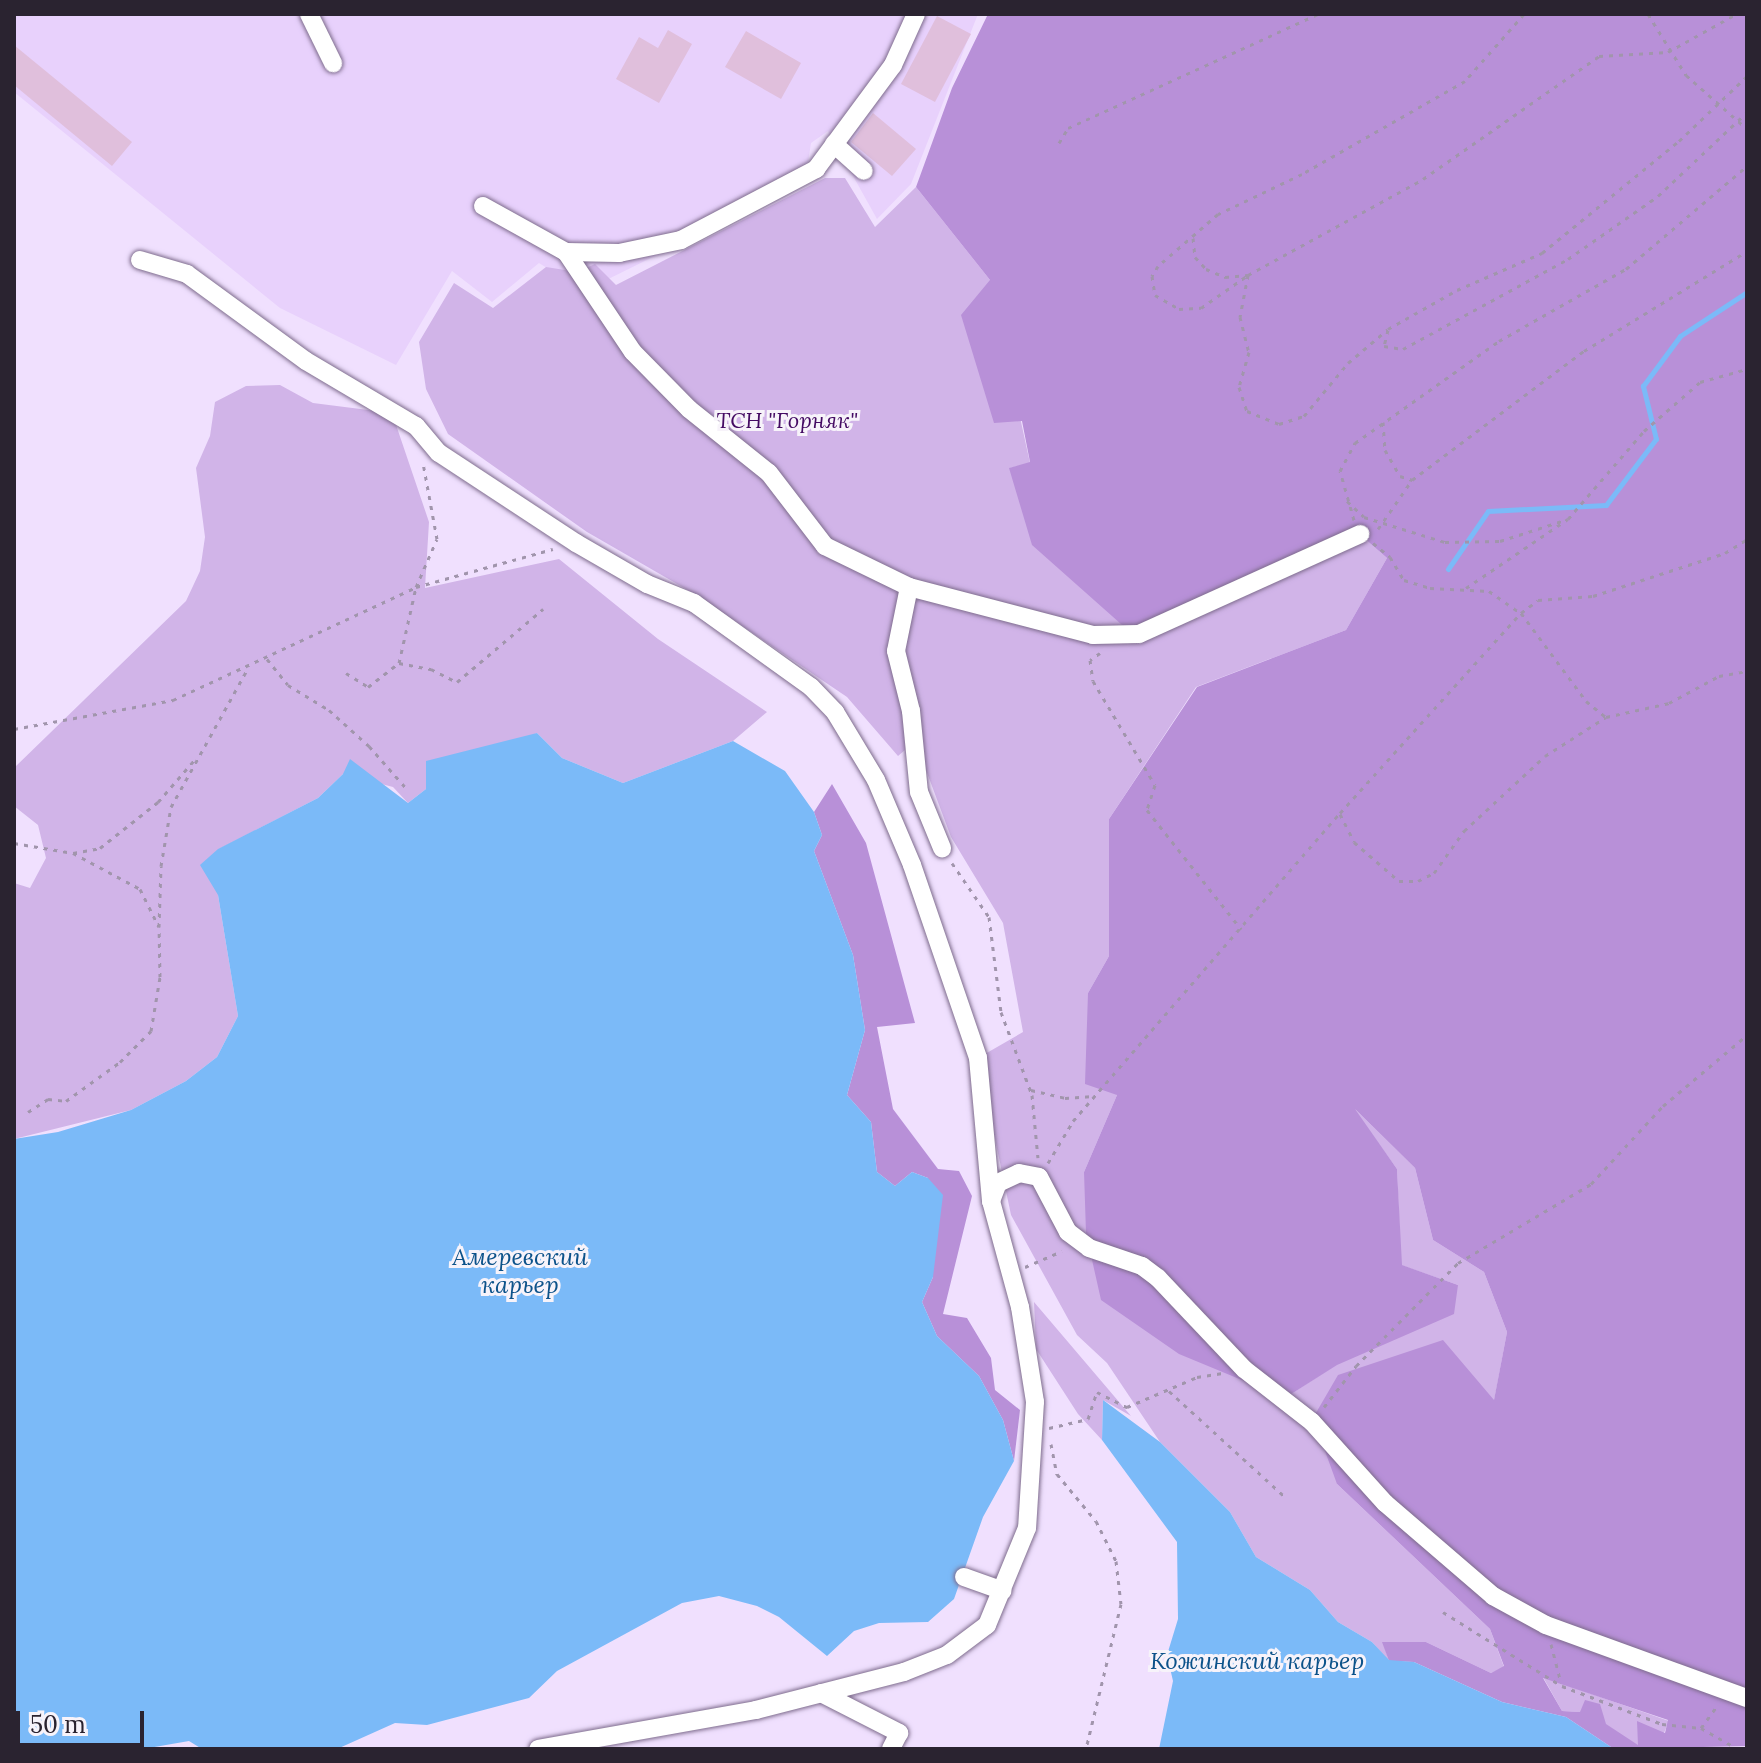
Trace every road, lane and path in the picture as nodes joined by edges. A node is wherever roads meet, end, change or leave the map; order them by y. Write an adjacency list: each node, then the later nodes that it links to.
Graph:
1 (309, 14): 8 (street)
2 (916, 14): 15 (street)
3 (1318, 14): 14 (path)
4 (1524, 14): 19 (path)
5 (1648, 14): 7 (path)
6 (1736, 14): 7 (path)
7 (1668, 52): 10 (path); 23 (path)
8 (333, 63)
9 (1747, 76): 10 (path)
10 (1718, 100): 12 (path); 24 (path)
11 (1747, 112): 12 (path)
12 (1738, 119): 13 (path); 24 (path)
13 (1747, 129)
14 (1059, 143)
15 (834, 144): 17 (street); 21 (street)
16 (1747, 166): 26 (path)
17 (864, 171)
18 (483, 206): 21 (street)
19 (1193, 235): 23 (path); 23 (path)
20 (1747, 251): 28 (path)
21 (566, 252): 36 (street)
22 (140, 260): 34 (street)
23 (1248, 275): 24 (path)
24 (1388, 329)
25 (1747, 369): 30 (path)
26 (1383, 422): 28 (path); 29 (path)
27 (421, 455): 35 (path)
28 (1412, 480): 31 (path)
29 (1344, 498): 31 (path); 32 (path)
30 (1568, 519): 31 (path); 37 (path)
31 (1382, 522): 32 (path)
32 (1365, 537): 36 (street); 37 (path)
33 (1747, 539): 39 (path)
34 (576, 543): 35 (path); 61 (street)
35 (416, 587): 41 (path); 42 (path)
36 (909, 587): 52 (street)
37 (1466, 588): 39 (path)
38 (543, 609): 42 (path)
39 (1521, 613): 46 (path); 50 (path)
40 (1102, 651): 55 (path)
41 (267, 659): 43 (path); 49 (path)
42 (399, 663): 45 (path)
43 (248, 668): 47 (path); 48 (path)
44 (1747, 671): 46 (path)
45 (346, 673)
46 (1606, 717): 50 (path)
47 (14, 729)
48 (201, 753): 53 (path); 54 (path)
49 (406, 788)
50 (1340, 813): 55 (path)
51 (14, 843): 53 (path)
52 (942, 848): 57 (path)
53 (73, 853): 54 (path)
54 (159, 927): 59 (path)
55 (1241, 929): 58 (path)
56 (1747, 1035): 66 (path)
57 (1031, 1090): 58 (path); 60 (path)
58 (1096, 1096): 60 (path)
59 (28, 1112)
60 (1039, 1177): 61 (street); 62 (street)
61 (991, 1201): 63 (street)
62 (1089, 1248): 63 (path); 64 (street)
63 (1011, 1274): 69 (street)
64 (1244, 1369): 65 (path); 66 (street)
65 (1169, 1391): 67 (path); 79 (path)
66 (1312, 1422): 73 (street)
67 (1284, 1496)
68 (964, 1577): 69 (street)
69 (1003, 1591): 74 (street)
70 (1443, 1612): 72 (path)
71 (1555, 1660): 72 (path)
72 (1562, 1686): 76 (path)
73 (1728, 1692): 75 (street); 76 (path)
74 (821, 1693): 77 (street); 78 (street)
75 (1747, 1698)
76 (1701, 1728): 80 (path)
77 (538, 1749)
78 (891, 1749)
79 (1086, 1749)
80 (1738, 1749)

